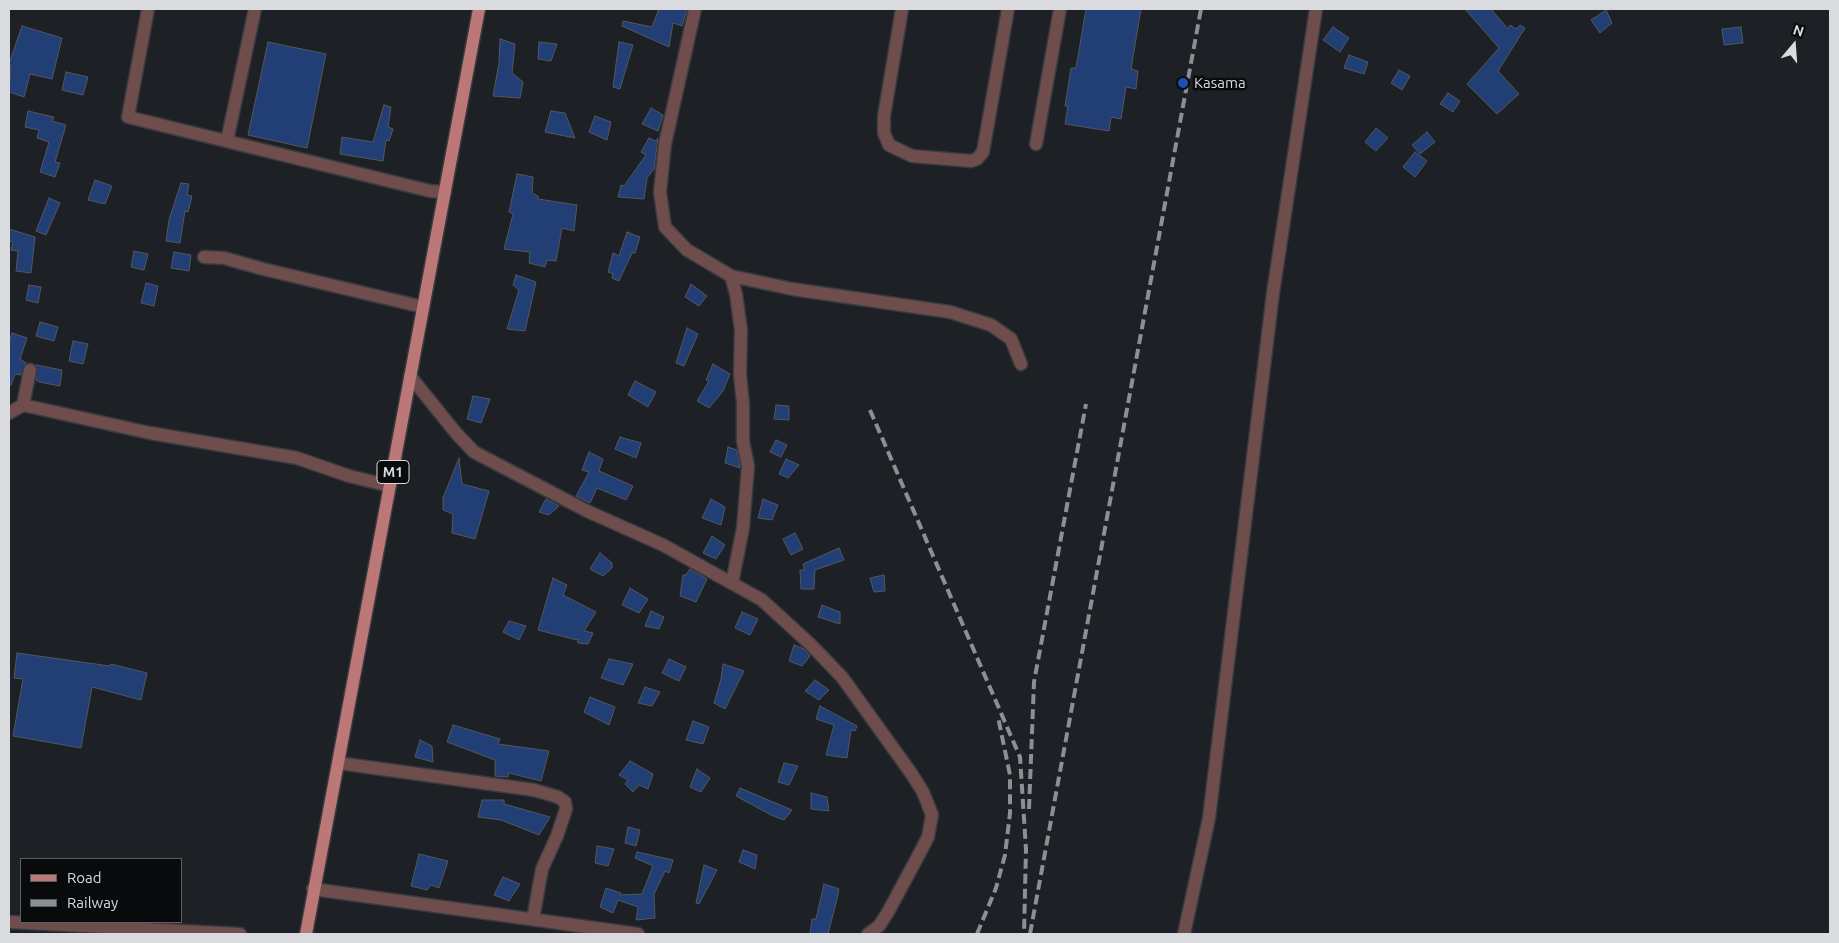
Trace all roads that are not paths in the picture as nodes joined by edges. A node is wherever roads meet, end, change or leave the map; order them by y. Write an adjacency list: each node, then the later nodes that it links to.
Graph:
1 (148, 9): 9 (street)
2 (255, 9): 9 (street)
3 (479, 9): 11 (main road, M1)
4 (695, 9): 13 (street)
5 (902, 9): 6 (street)
6 (1008, 9)
7 (1060, 9): 10 (street)
8 (1316, 9): 30 (street)
9 (227, 141): 11 (street)
10 (1036, 144)
11 (445, 192): 14 (main road, M1)
12 (204, 256): 14 (street)
13 (731, 276): 15 (street); 21 (street)
14 (423, 307): 17 (main road, M1)
15 (1021, 364)
16 (30, 370): 18 (street)
17 (410, 376): 20 (main road, M1); 21 (street)
18 (22, 405): 19 (street); 20 (street)
19 (9, 413)
20 (390, 486): 22 (main road, M1)
21 (732, 584): 29 (street)
22 (338, 763): 23 (main road, M1); 24 (street)
23 (313, 889): 24 (street); 27 (main road, M1)
24 (533, 919): 28 (street)
25 (28, 923): 26 (street)
26 (240, 934)
27 (306, 934)
28 (638, 934)
29 (868, 934)
30 (1184, 934)

